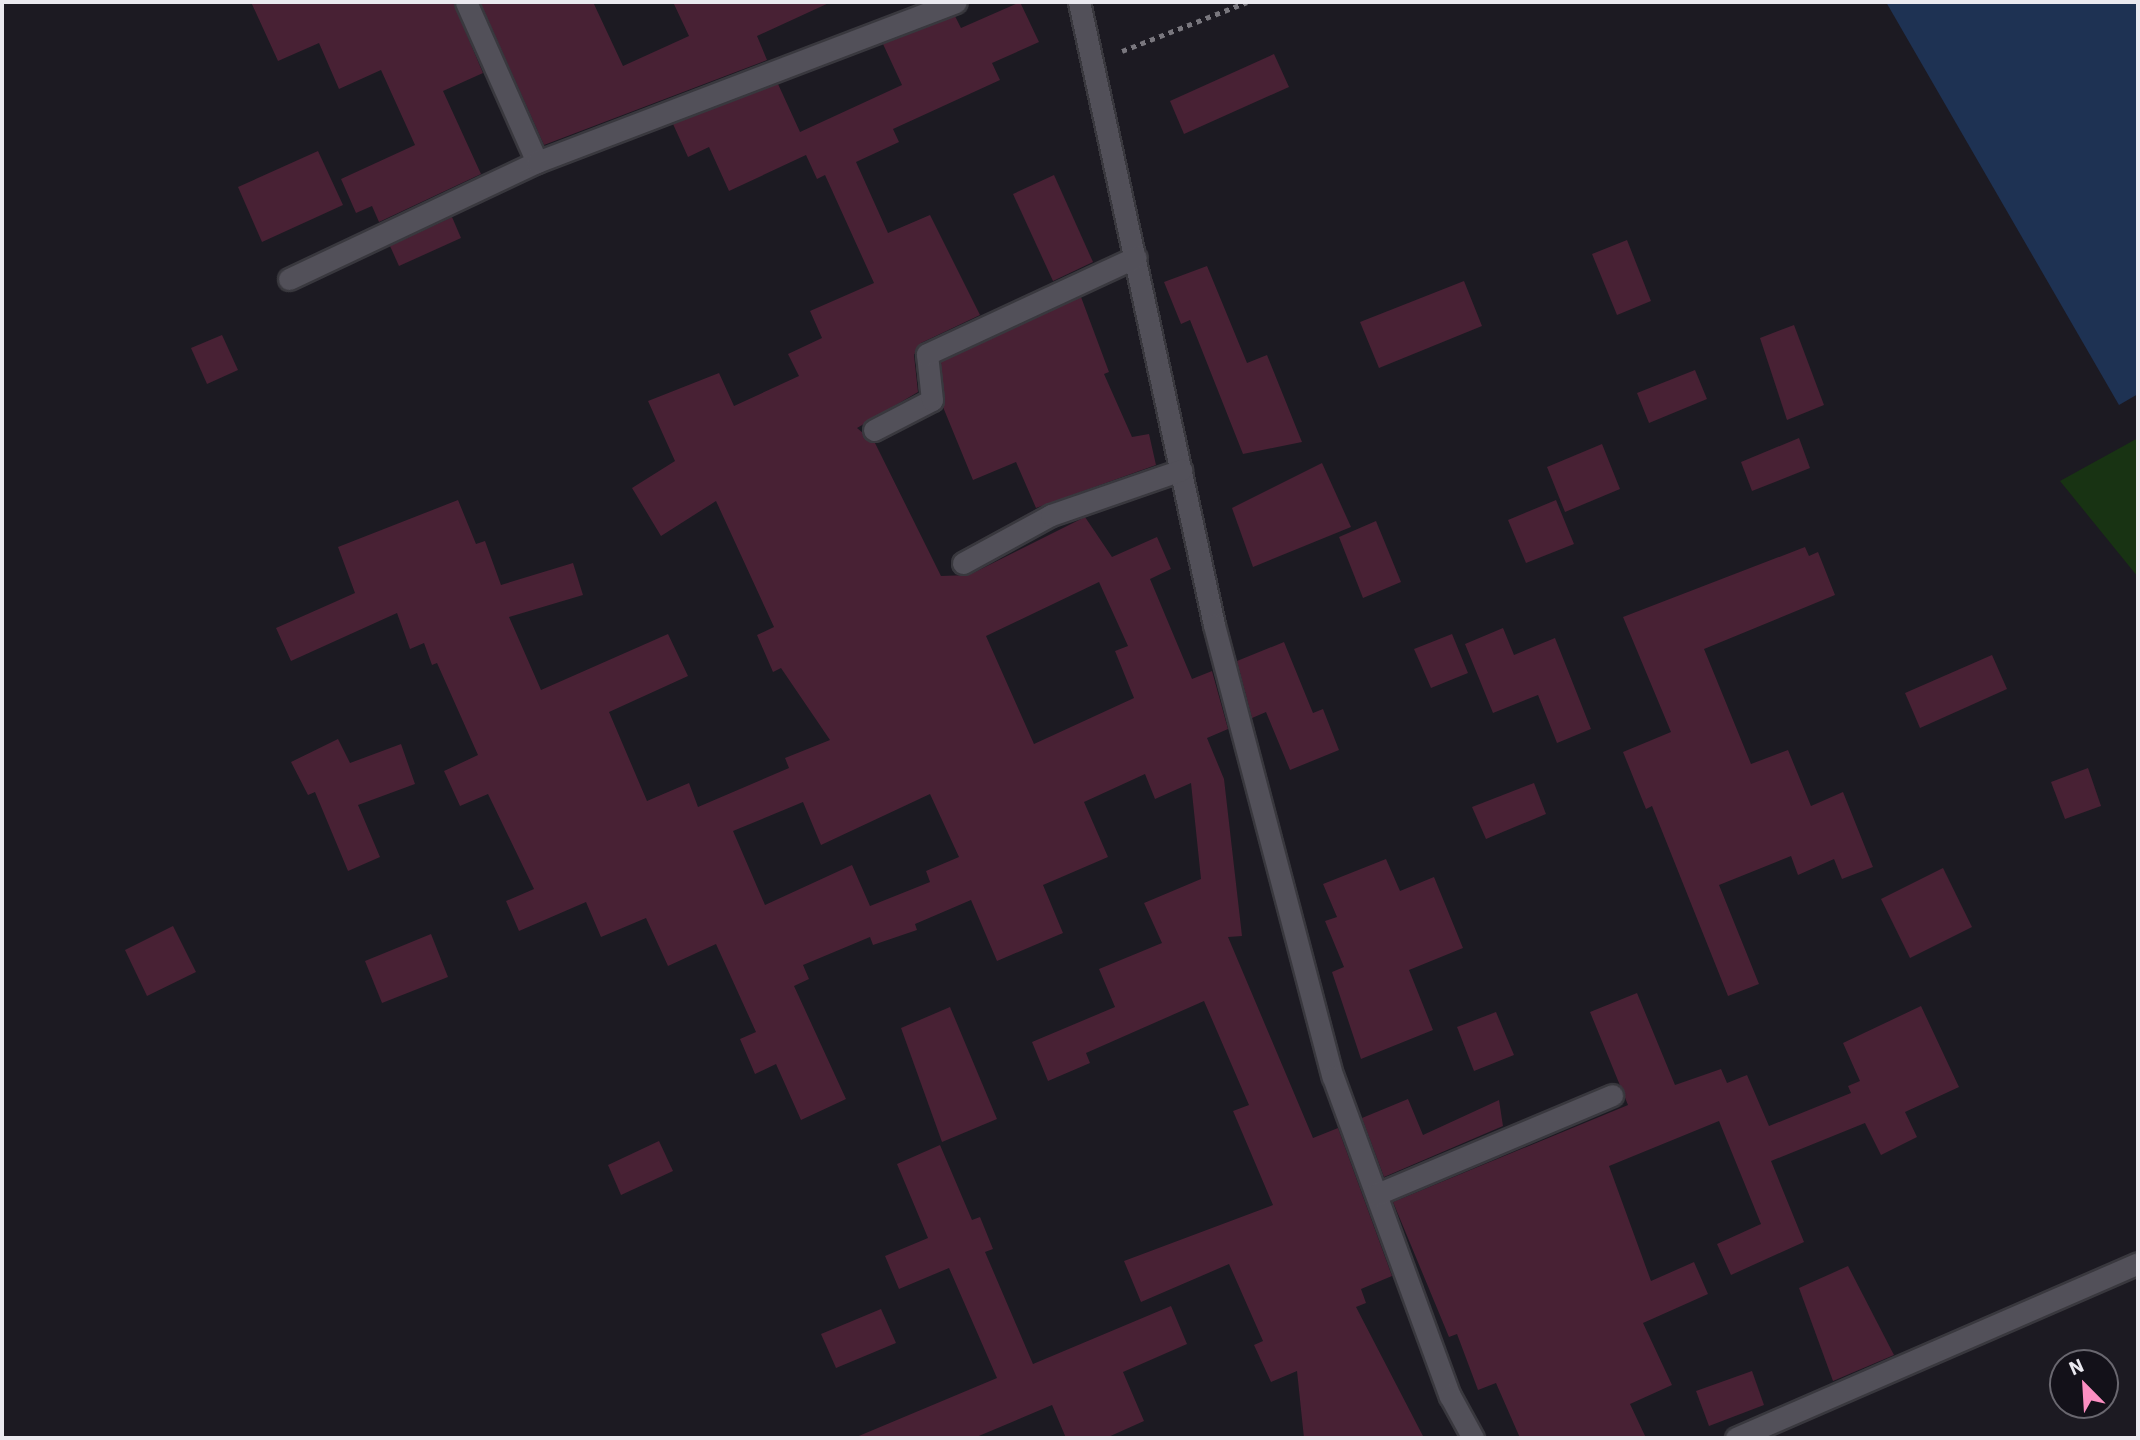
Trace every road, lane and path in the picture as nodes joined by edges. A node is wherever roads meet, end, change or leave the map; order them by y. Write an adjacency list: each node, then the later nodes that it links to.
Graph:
1 (466, 2): 6 (street)
2 (956, 2): 6 (street)
3 (1079, 2): 5 (street)
4 (1247, 2): 5 (path)
5 (1094, 61): 7 (street)
6 (537, 162): 8 (street)
7 (1136, 257): 9 (street); 10 (street)
8 (289, 279)
9 (874, 430)
10 (1181, 470): 11 (street); 13 (street)
11 (963, 563)
12 (1612, 1095): 13 (street)
13 (1377, 1194): 15 (street)
14 (2138, 1263): 16 (street)
15 (1473, 1438)
16 (1736, 1438)

